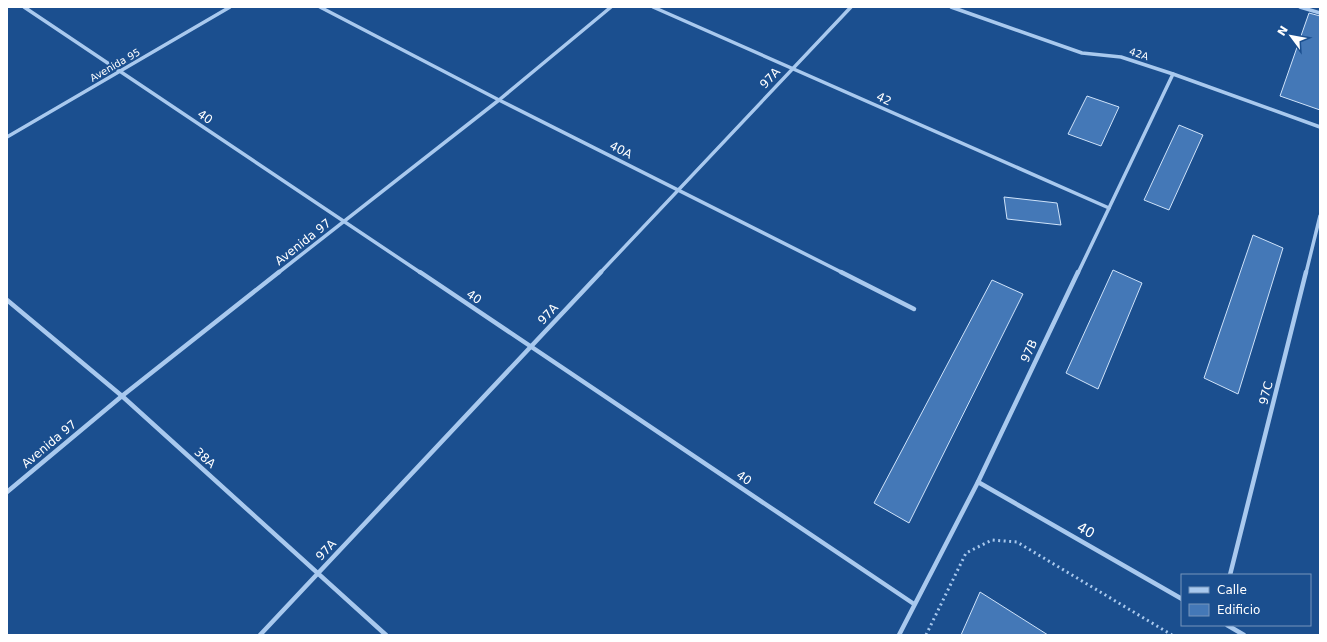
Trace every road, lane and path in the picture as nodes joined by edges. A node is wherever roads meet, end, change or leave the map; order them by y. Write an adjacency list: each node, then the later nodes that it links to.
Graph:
1 (24, 7): 13 (street, 40)
2 (230, 7): 13 (street, Avenida 95)
3 (320, 7): 15 (street, 40A)
4 (611, 7): 15 (street, Avenida 97)
5 (653, 7): 12 (street, 42)
6 (851, 7): 12 (street, 97A)
7 (951, 7): 14 (street, 42A)
8 (1300, 7): 10 (street)
9 (1316, 7): 10 (street)
10 (1314, 11): 11 (street)
11 (1320, 13)
12 (793, 69): 18 (street, 97A); 19 (street, 42)
13 (120, 71): 17 (street, Avenida 95); 21 (street, 40)
14 (1173, 74): 16 (street, 42A); 19 (street, 97B)
15 (499, 100): 18 (street, 40A); 21 (street, Avenida 97)
16 (1320, 127)
17 (7, 137)
18 (678, 190): 23 (street, 40A); 24 (street, 97A)
19 (1109, 208): 26 (street, 97B)
20 (1320, 216): 29 (street, 97C)
21 (344, 222): 24 (street, 40); 25 (street, Avenida 97)
22 (7, 300): 25 (street, 38A)
23 (914, 309)
24 (531, 347): 28 (street, 97A); 31 (street, 40)
25 (122, 396): 27 (street, Avenida 97); 28 (street, 38A)
26 (978, 482): 30 (street, 40); 31 (street, 97B)
27 (7, 492)
28 (317, 574): 33 (street, 97A); 34 (street, 38A)
29 (1230, 574)
30 (1181, 598)
31 (914, 604): 35 (street, 97B)
32 (1229, 626): 38 (street)
33 (260, 635)
34 (386, 635)
35 (899, 635)
36 (926, 635): 37 (path)
37 (1172, 635)
38 (1244, 635)

